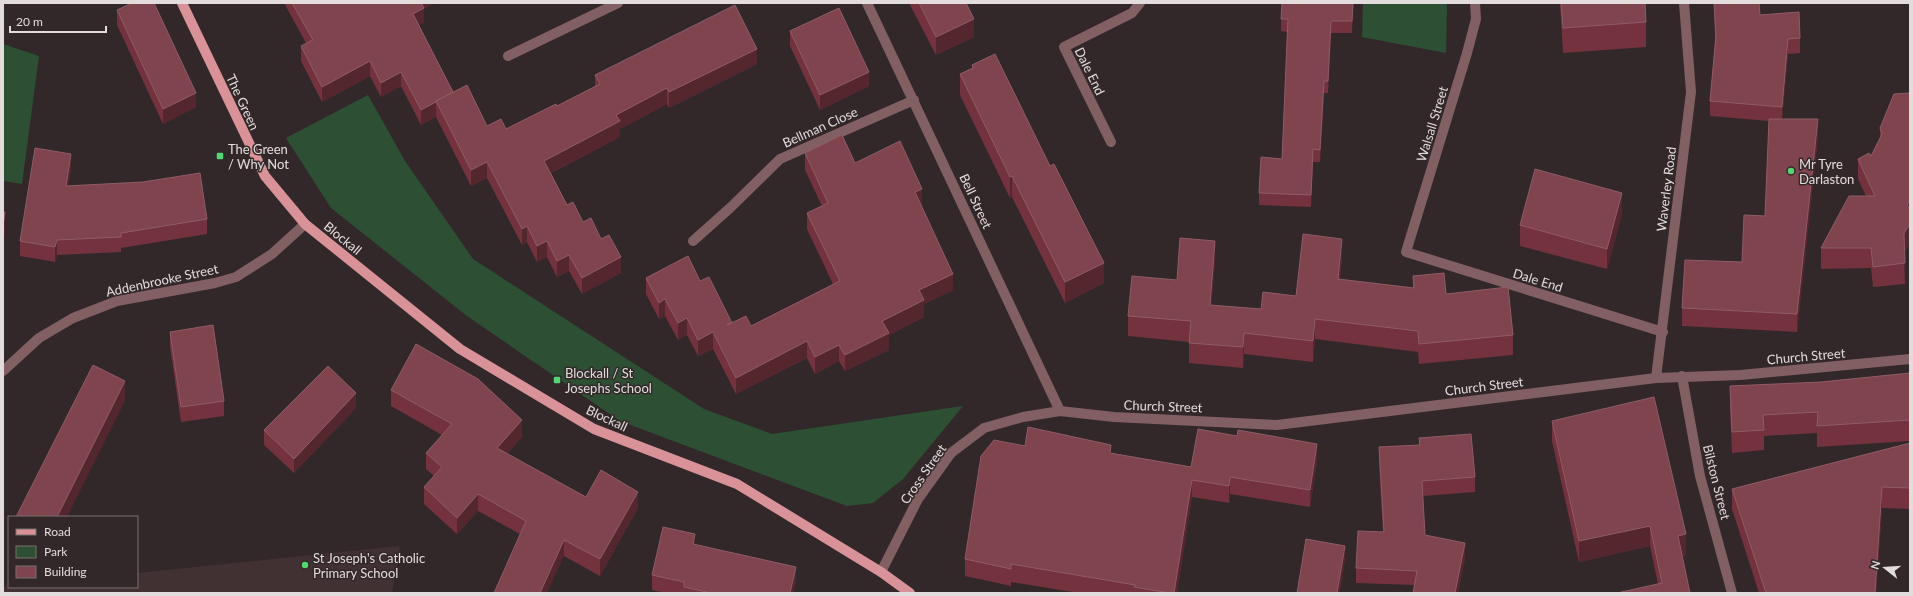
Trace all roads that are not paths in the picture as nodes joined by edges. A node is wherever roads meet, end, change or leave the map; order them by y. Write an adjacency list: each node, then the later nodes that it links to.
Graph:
1 (182, 3): 10 (main road, The Green)
2 (618, 3): 7 (street)
3 (867, 3): 8 (street, Bell Street)
4 (1140, 3): 9 (street, Dale End)
5 (1475, 3): 12 (street, Walsall Street)
6 (1684, 3): 13 (street, Waverley Road)
7 (508, 56)
8 (914, 100): 11 (street, Bellman Close); 18 (street, Bell Street)
9 (1111, 142)
10 (305, 224): 15 (street, Addenbrooke Street); 19 (main road, Blockall)
11 (693, 241)
12 (1406, 252): 13 (street, Dale End)
13 (1662, 332): 17 (street, Waverley Road)
14 (1910, 359): 16 (street, Church Street)
15 (3, 371)
16 (1682, 376): 17 (street, Church Street); 21 (street, Bilston Street)
17 (1656, 378): 18 (street, Church Street)
18 (1060, 411): 19 (street, Cross Street)
19 (881, 572): 20 (main road, Blockall)
20 (910, 593)
21 (1732, 593)

